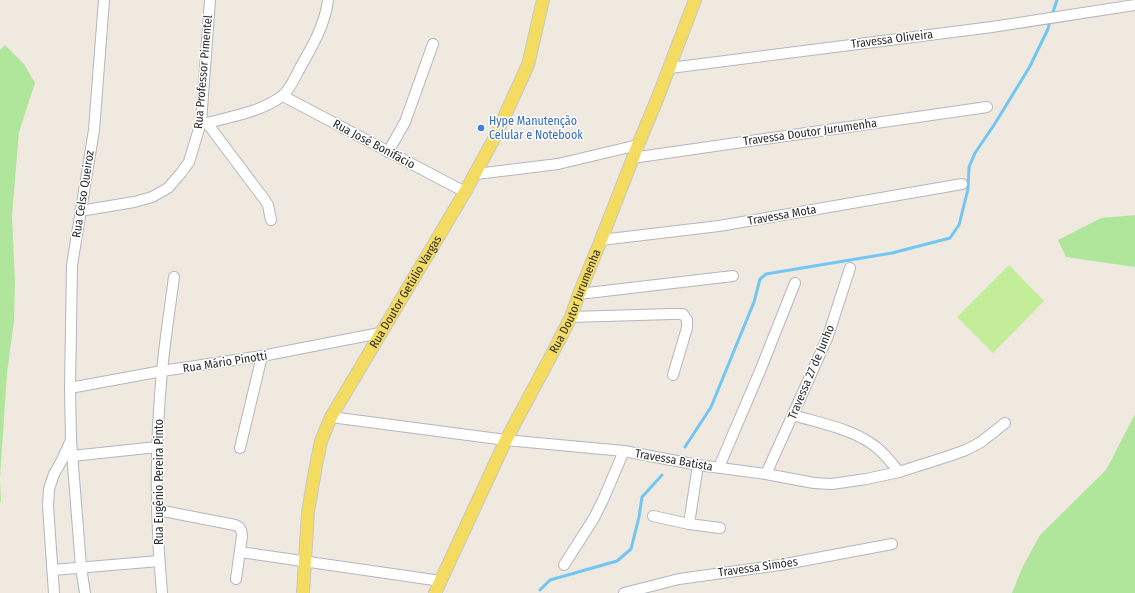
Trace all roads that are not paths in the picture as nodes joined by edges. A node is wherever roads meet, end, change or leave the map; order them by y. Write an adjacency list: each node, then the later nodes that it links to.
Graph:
1 (104, 0): 19 (street, Rua Celso Queiroz)
2 (210, 0): 12 (street, Rua Professor Pimentel)
3 (328, 0): 10 (street)
4 (543, 0): 16 (main road, Rua Doutor Getúlio Vargas)
5 (695, 0): 9 (main road, Rua Doutor Jurumenha)
6 (1118, 4): 7 (street, Travessa Oliveira); 9 (street, Travessa Oliveira)
7 (1135, 5)
8 (433, 44): 14 (street)
9 (670, 68): 13 (main road, Rua Doutor Jurumenha)
10 (283, 96): 12 (street); 14 (street, Rua José Bonifácio)
11 (987, 106): 15 (street, Travessa Doutor Jurumenha)
12 (204, 123): 19 (street, Rua Professor Pimentel); 20 (street)
13 (638, 144): 15 (main road, Rua Doutor Jurumenha); 16 (street)
14 (388, 152): 18 (street, Rua José Bonifácio)
15 (632, 158): 21 (main road, Rua Doutor Jurumenha)
16 (476, 174): 18 (main road, Rua Doutor Getúlio Vargas)
17 (962, 184): 21 (street, Travessa Mota)
18 (465, 192): 28 (main road, Rua Doutor Getúlio Vargas)
19 (80, 211): 32 (street, Rua Celso Queiroz)
20 (271, 220)
21 (601, 240): 26 (main road, Rua Doutor Jurumenha)
22 (850, 268): 33 (street, Travessa 27 de Junho)
23 (733, 276): 26 (street)
24 (174, 277): 30 (street, Rua Eugênio Pereira Pinto)
25 (795, 283): 43 (street)
26 (579, 294): 27 (main road, Rua Doutor Jurumenha)
27 (571, 317): 31 (street); 37 (main road, Rua Doutor Jurumenha)
28 (380, 333): 29 (street, Rua Mário Pinotti); 34 (main road, Rua Doutor Getúlio Vargas)
29 (262, 356): 30 (street, Rua Mário Pinotti); 39 (street)
30 (162, 371): 32 (street, Rua Mário Pinotti); 38 (street, Rua Eugênio Pereira Pinto)
31 (673, 375)
32 (70, 388): 36 (street, Rua Celso Queiroz)
33 (793, 415): 44 (street); 45 (street, Travessa 27 de Junho)
34 (330, 417): 37 (street, Travessa Batista); 53 (main road, Rua Doutor Getúlio Vargas)
35 (1004, 423): 44 (street, Travessa Batista)
36 (71, 440): 41 (street, Rua Celso Queiroz); 56 (street)
37 (506, 440): 40 (street, Travessa Batista); 58 (main road, Rua Doutor Jurumenha)
38 (157, 447): 41 (street); 46 (street, Rua Eugênio Pereira Pinto)
39 (240, 448)
40 (624, 451): 42 (street, Travessa Batista); 54 (street)
41 (72, 456): 55 (street, Rua Celso Queiroz)
42 (698, 464): 43 (street, Travessa Batista); 48 (street)
43 (719, 467): 45 (street, Travessa Batista)
44 (899, 472): 45 (street, Travessa Batista)
45 (766, 474)
46 (158, 510): 51 (street); 52 (street, Rua Eugênio Pereira Pinto)
47 (653, 516): 48 (street)
48 (689, 524): 49 (street)
49 (720, 528)
50 (892, 544): 64 (street, Travessa Simões)
51 (240, 552): 53 (street); 57 (street)
52 (159, 561): 55 (street); 61 (street, Rua Eugênio Pereira Pinto)
53 (304, 561): 58 (street); 62 (main road, Rua Doutor Getúlio Vargas)
54 (564, 564)
55 (81, 567): 56 (street); 60 (street, Rua Celso Queiroz)
56 (53, 570): 59 (street)
57 (236, 579)
58 (441, 581): 63 (main road, Rua Doutor Jurumenha)
59 (54, 593)
60 (85, 593)
61 (162, 593)
62 (303, 593)
63 (435, 593)
64 (624, 593)

